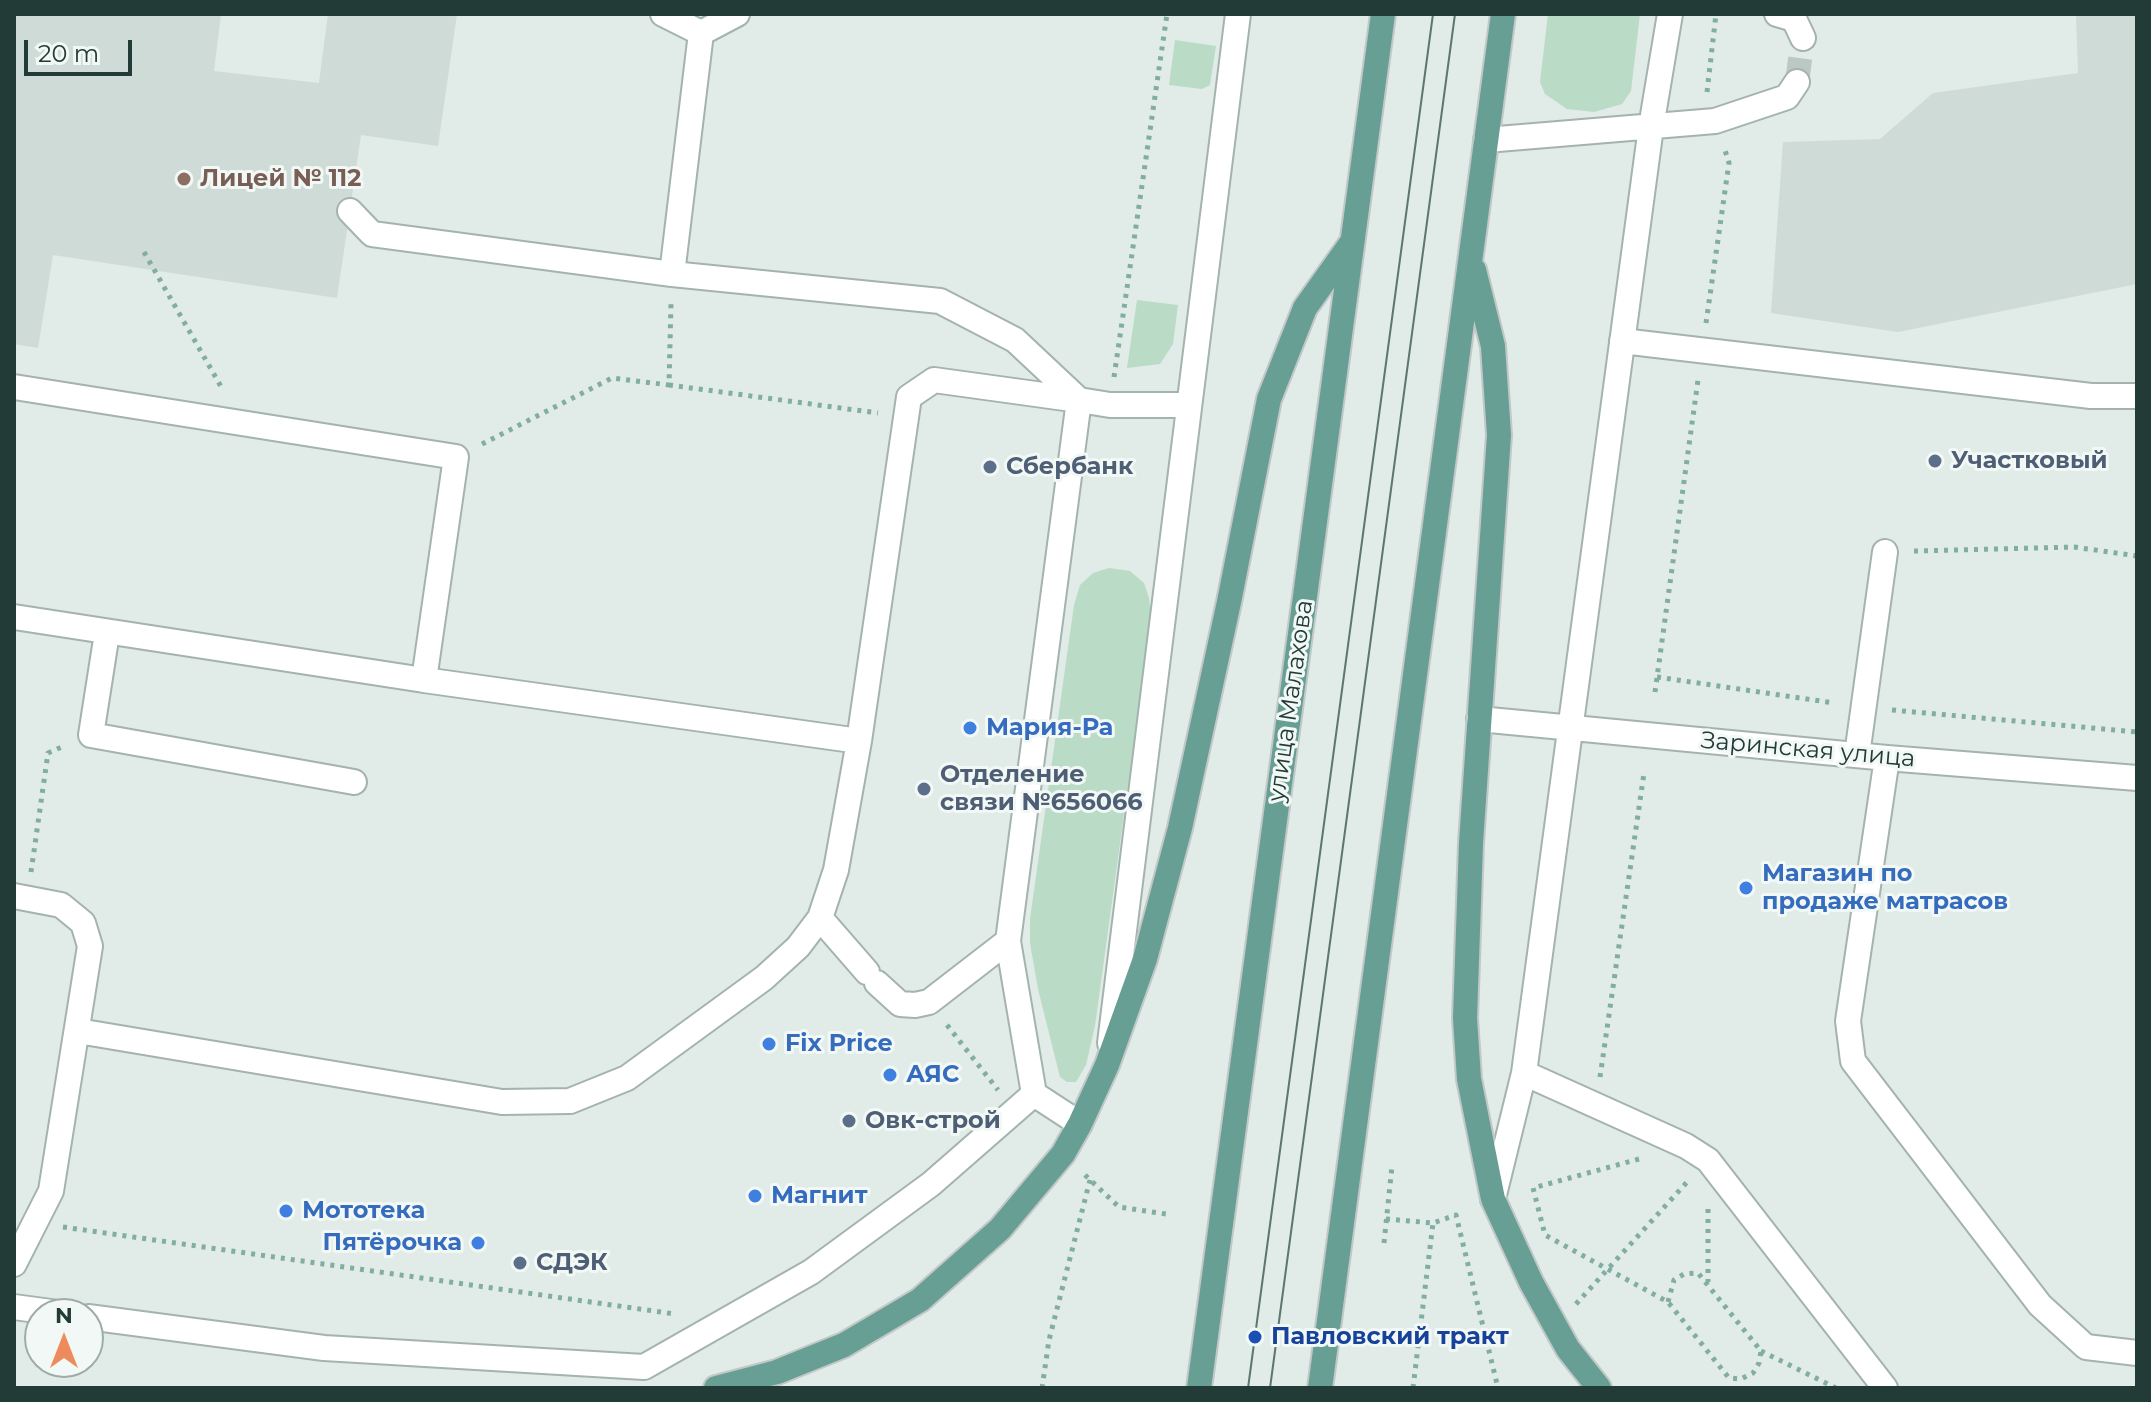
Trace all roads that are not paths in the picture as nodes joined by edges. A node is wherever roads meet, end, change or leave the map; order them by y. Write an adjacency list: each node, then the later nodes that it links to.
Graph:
1 (663, 14): 8 (street)
2 (737, 14): 8 (street)
3 (1238, 14): 21 (street)
4 (1383, 14): 14 (main road, улица Малахова)
5 (1503, 14): 12 (main road)
6 (1670, 14): 11 (street)
7 (1777, 14): 9 (street)
8 (701, 33): 16 (street)
9 (1803, 38)
10 (1797, 82): 11 (street)
11 (1651, 127): 12 (street); 17 (street)
12 (1486, 140): 15 (main road)
13 (350, 211): 16 (street)
14 (1352, 242): 37 (main road); 47 (main road, улица Малахова)
15 (1471, 256): 26 (main road); 48 (main road)
16 (672, 274): 20 (street)
17 (1622, 341): 19 (street); 27 (street)
18 (14, 387): 25 (street)
19 (2137, 396)
20 (1079, 400): 21 (street); 28 (street); 35 (street)
21 (1188, 405): 37 (street)
22 (1885, 552): 29 (street)
23 (14, 617): 24 (street)
24 (107, 633): 25 (street); 32 (street)
25 (424, 680): 28 (street)
26 (1479, 719): 27 (street, Заринская улица); 41 (main road)
27 (1570, 728): 29 (street, Заринская улица); 38 (street)
28 (859, 741): 34 (street)
29 (1857, 755): 30 (street, Заринская улица)
30 (1887, 758): 31 (street, Заринская улица); 44 (street)
31 (2137, 778)
32 (354, 782)
33 (20, 897): 36 (street)
34 (820, 918): 35 (street); 36 (street)
35 (1008, 941): 39 (street)
36 (78, 1031): 42 (street)
37 (1107, 1065): 40 (main road)
38 (1524, 1073): 41 (street); 50 (street)
39 (1034, 1094): 40 (street); 45 (street)
40 (1080, 1124): 46 (main road)
41 (1493, 1199): 49 (main road)
42 (14, 1264)
43 (104, 1319): 45 (street)
44 (2137, 1353)
45 (646, 1377)
46 (716, 1388)
47 (1199, 1388)
48 (1320, 1388)
49 (1599, 1388)
50 (1885, 1388)

